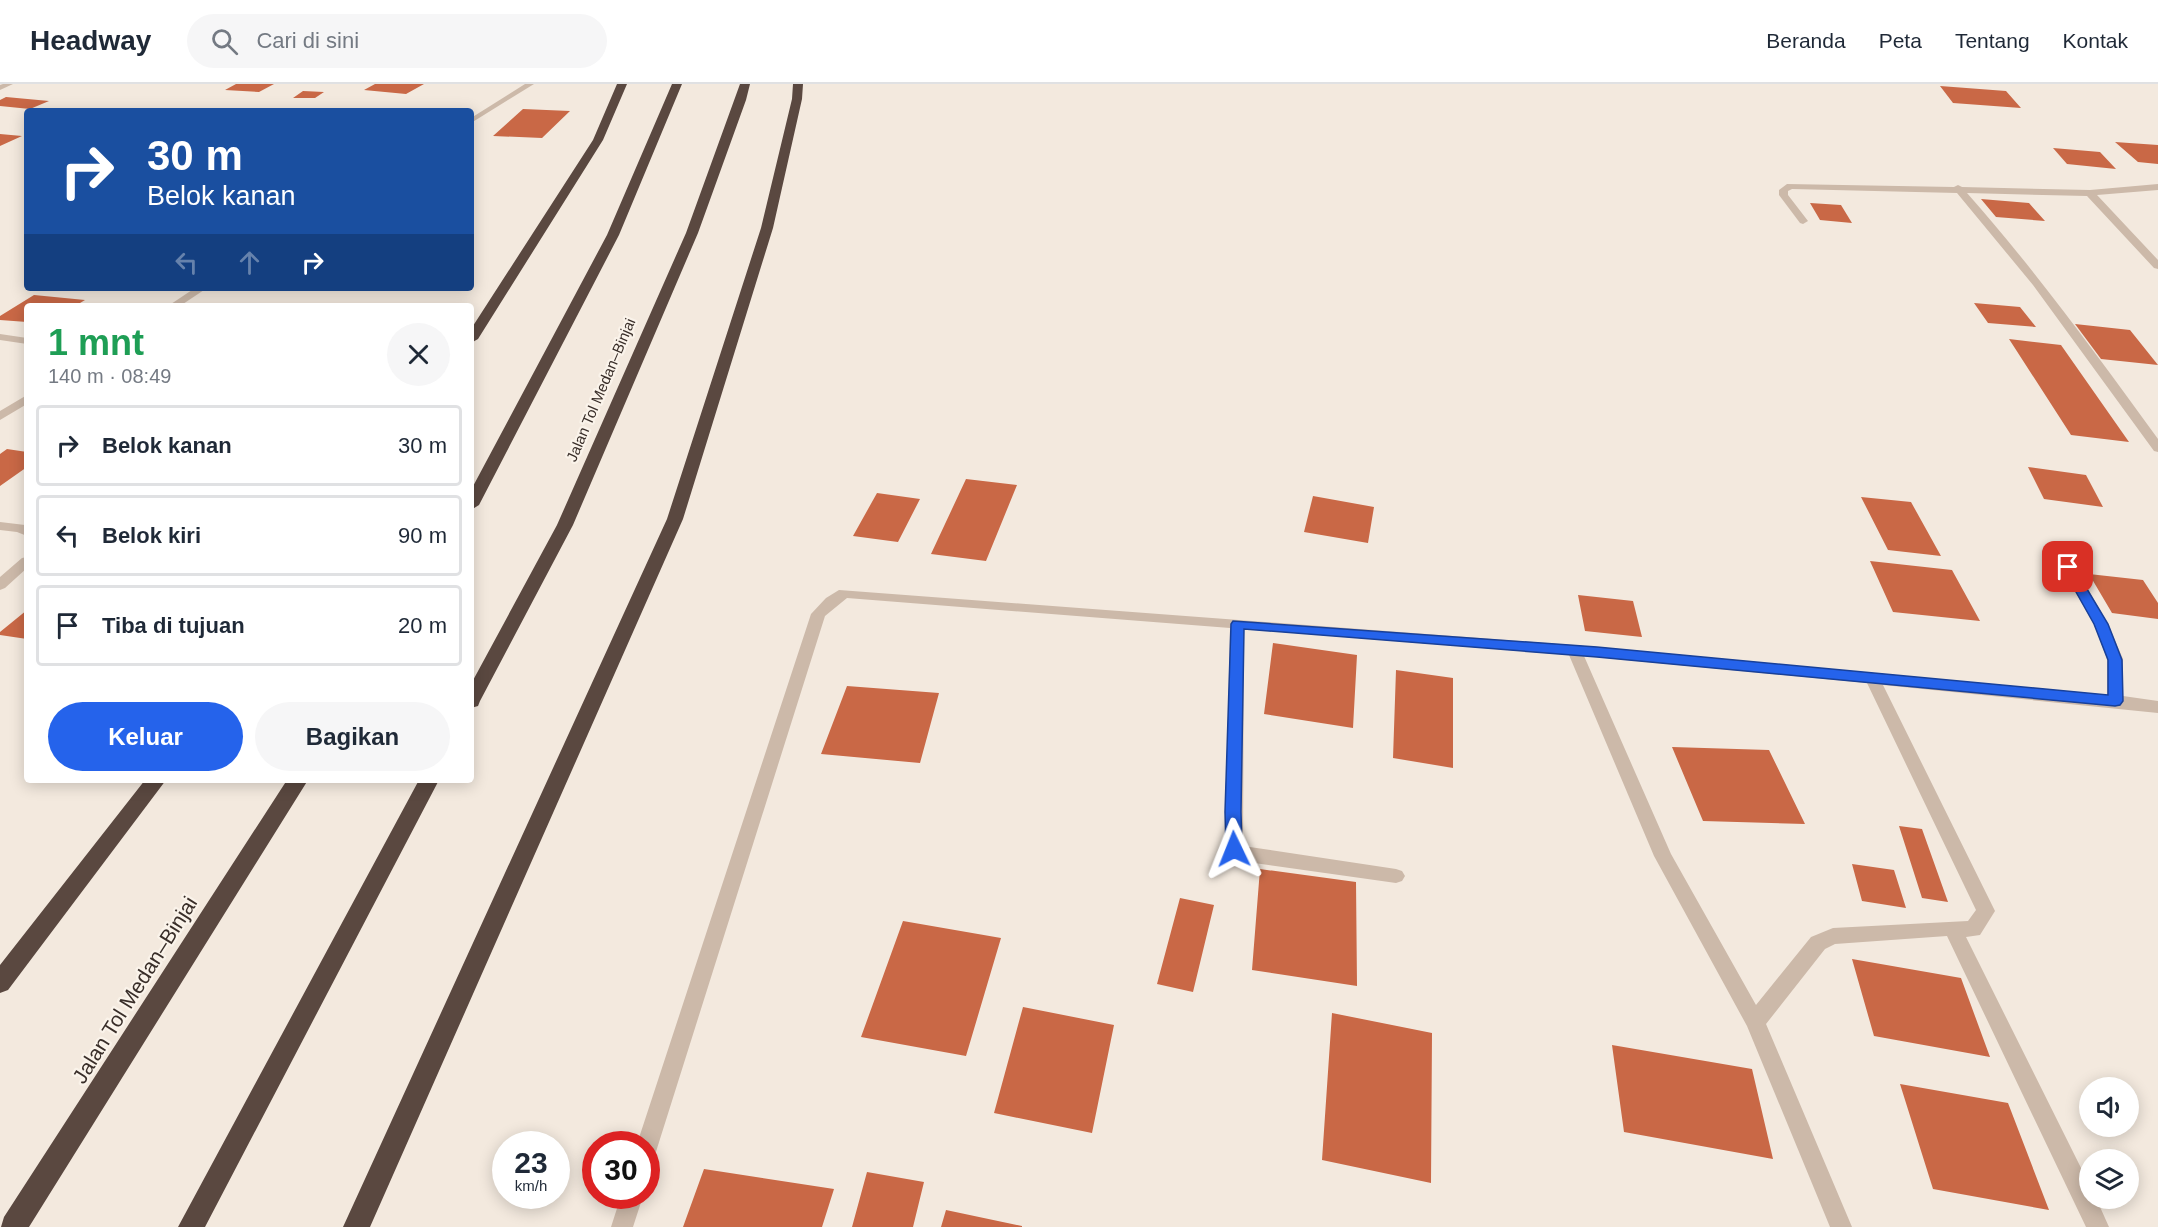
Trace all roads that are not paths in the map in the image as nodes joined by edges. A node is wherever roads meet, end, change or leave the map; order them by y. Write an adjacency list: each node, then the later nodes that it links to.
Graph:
1 (9, 84): 7 (street)
2 (530, 84): 8 (street)
3 (622, 84): 16 (highway)
4 (678, 84): 22 (highway)
5 (745, 84): 31 (highway, Jalan Tol Medan–Binjai)
6 (798, 84): 45 (highway)
7 (0, 88)
8 (474, 118)
9 (2158, 187): 11 (street)
10 (1958, 188): 11 (street); 12 (street); 21 (street)
11 (2090, 193): 13 (street)
12 (1803, 221)
13 (2158, 266)
14 (197, 291): 15 (street)
15 (178, 303)
16 (474, 334)
17 (0, 337): 18 (street)
18 (24, 341)
19 (24, 401): 20 (street)
20 (0, 416)
21 (2158, 448)
22 (474, 499)
23 (0, 526): 24 (street)
24 (24, 530)
25 (2057, 548): 32 (street)
26 (24, 564): 27 (street)
27 (0, 585)
28 (1238, 624): 29 (street); 37 (street); 41 (street)
29 (1574, 650): 30 (street); 40 (street)
30 (1872, 677): 32 (street); 38 (street)
31 (474, 695)
32 (2115, 701): 33 (street)
33 (2158, 708)
34 (154, 783): 39 (highway)
35 (296, 783): 43 (highway, Jalan Tol Medan–Binjai)
36 (427, 783): 44 (highway)
37 (1396, 876)
38 (1952, 928): 40 (street); 48 (street)
39 (0, 983)
40 (1755, 1022): 47 (street)
41 (652, 1131)
42 (628, 1209): 46 (street)
43 (14, 1227)
44 (191, 1227)
45 (356, 1227)
46 (622, 1227)
47 (1841, 1227)
48 (2098, 1227)

